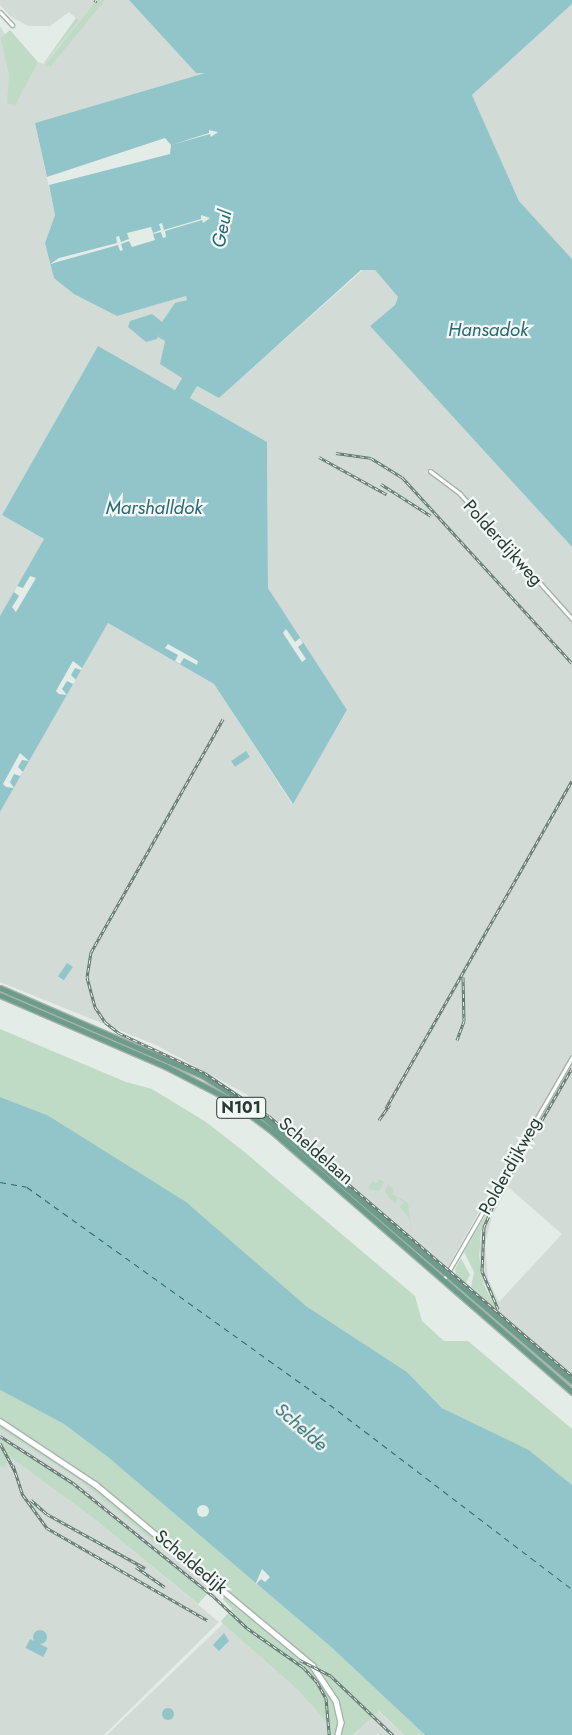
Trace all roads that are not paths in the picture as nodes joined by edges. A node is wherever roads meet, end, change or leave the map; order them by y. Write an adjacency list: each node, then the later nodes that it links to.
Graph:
1 (0, 12): 2 (street)
2 (12, 25)
3 (430, 471): 4 (street, Polderdijkweg)
4 (572, 619)
5 (0, 988): 7 (main road, Scheldelaan / N101)
6 (0, 995): 8 (main road, Scheldelaan / N101)
7 (33, 1002): 8 (main road); 9 (main road, Scheldelaan / N101)
8 (30, 1008): 10 (main road, Scheldelaan / N101)
9 (94, 1028): 10 (main road); 11 (main road, Scheldelaan / N101)
10 (92, 1034): 12 (main road, Scheldelaan / N101)
11 (132, 1044): 12 (main road); 14 (main road, Scheldelaan / N101)
12 (129, 1050): 15 (main road, Scheldelaan / N101)
13 (572, 1057): 18 (street, Polderdijkweg)
14 (352, 1192): 15 (main road); 16 (main road, Scheldelaan / N101)
15 (351, 1200): 17 (main road, Scheldelaan / N101)
16 (404, 1237): 17 (main road); 18 (main road, Scheldelaan / N101)
17 (399, 1243): 19 (main road, Scheldelaan / N101)
18 (448, 1274): 19 (street, Polderdijkweg); 20 (main road, Scheldelaan / N101)
19 (444, 1280): 21 (main road, Scheldelaan / N101)
20 (572, 1381)
21 (572, 1392)
22 (0, 1421): 23 (street, Scheldedijk)
23 (338, 1735)

